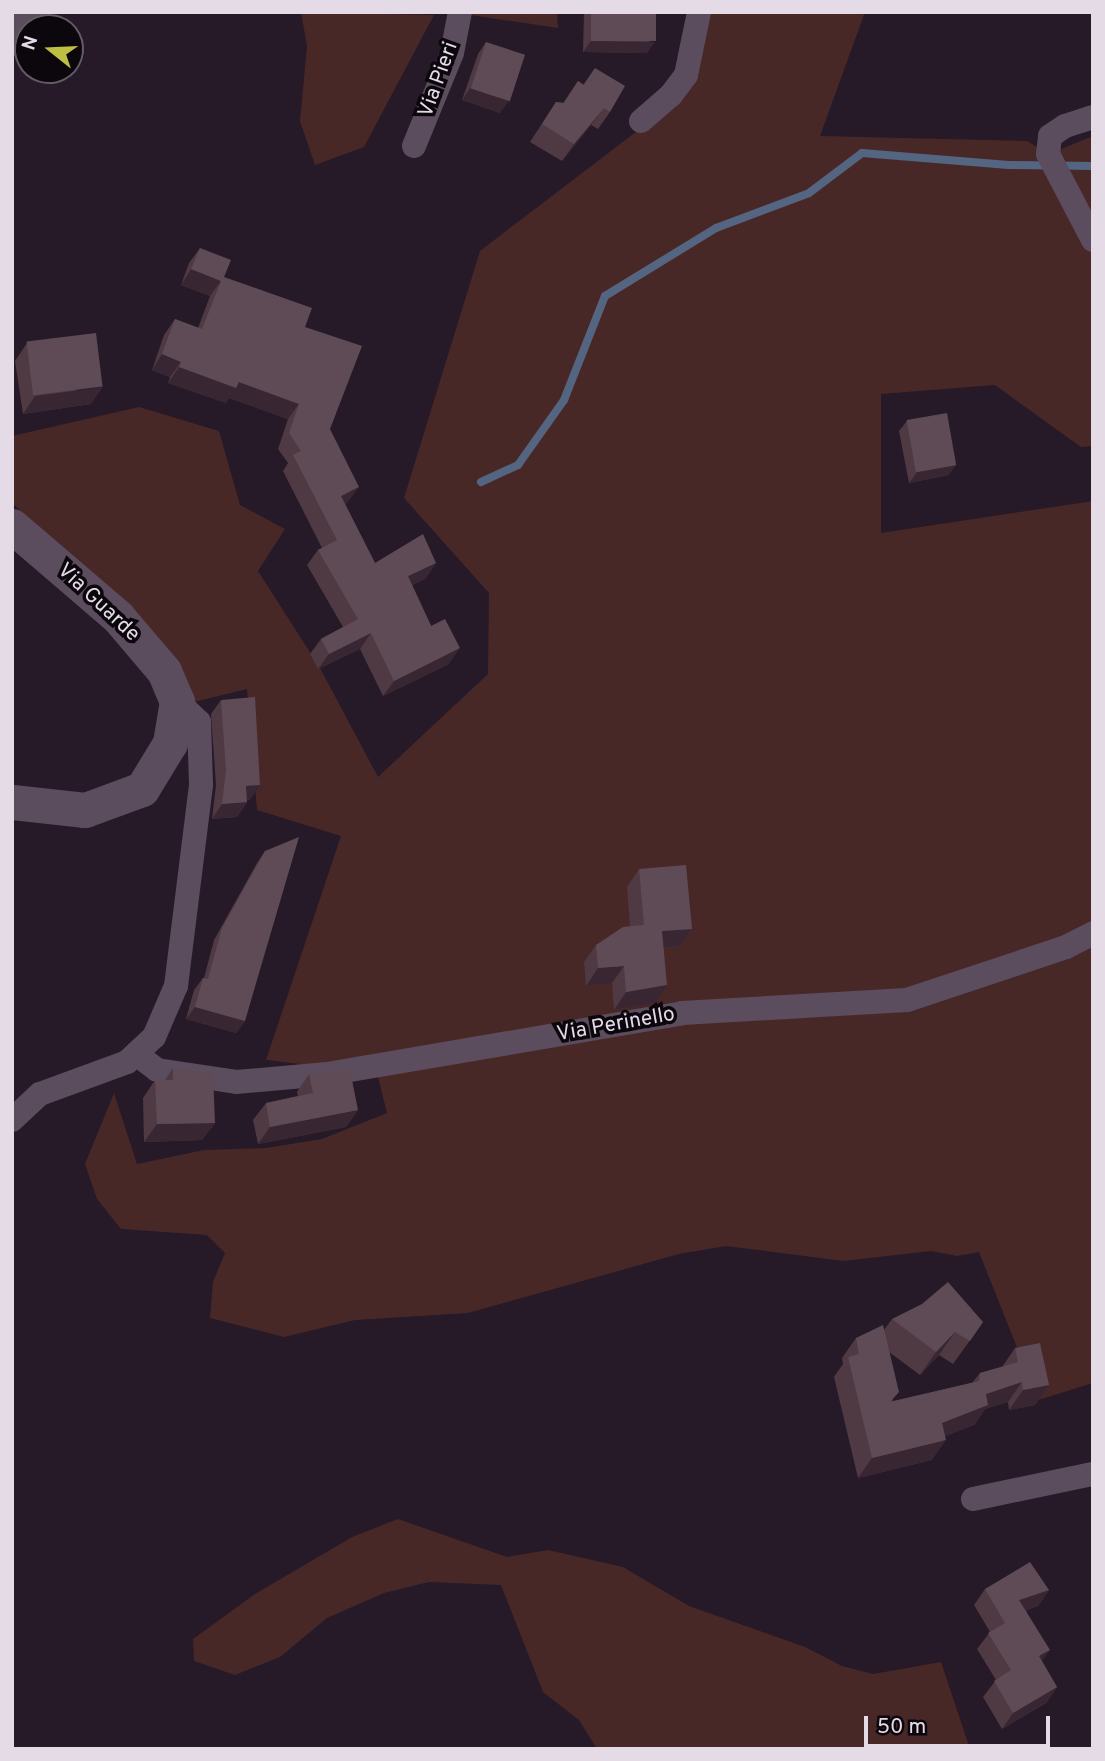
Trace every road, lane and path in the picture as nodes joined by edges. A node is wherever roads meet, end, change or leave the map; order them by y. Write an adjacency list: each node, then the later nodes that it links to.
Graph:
1 (28, 12): 4 (street)
2 (460, 12): 7 (street, Via Pieri)
3 (698, 12): 6 (street)
4 (12, 38)
5 (1093, 117): 8 (street)
6 (641, 121)
7 (414, 146)
8 (1093, 240)
9 (12, 526): 10 (street, Via Guarde)
10 (176, 695): 11 (street); 13 (street)
11 (12, 802)
12 (1093, 933): 13 (street, Via Perinello)
13 (136, 1054): 14 (street)
14 (12, 1120)
15 (1093, 1474): 16 (street)
16 (973, 1499)

